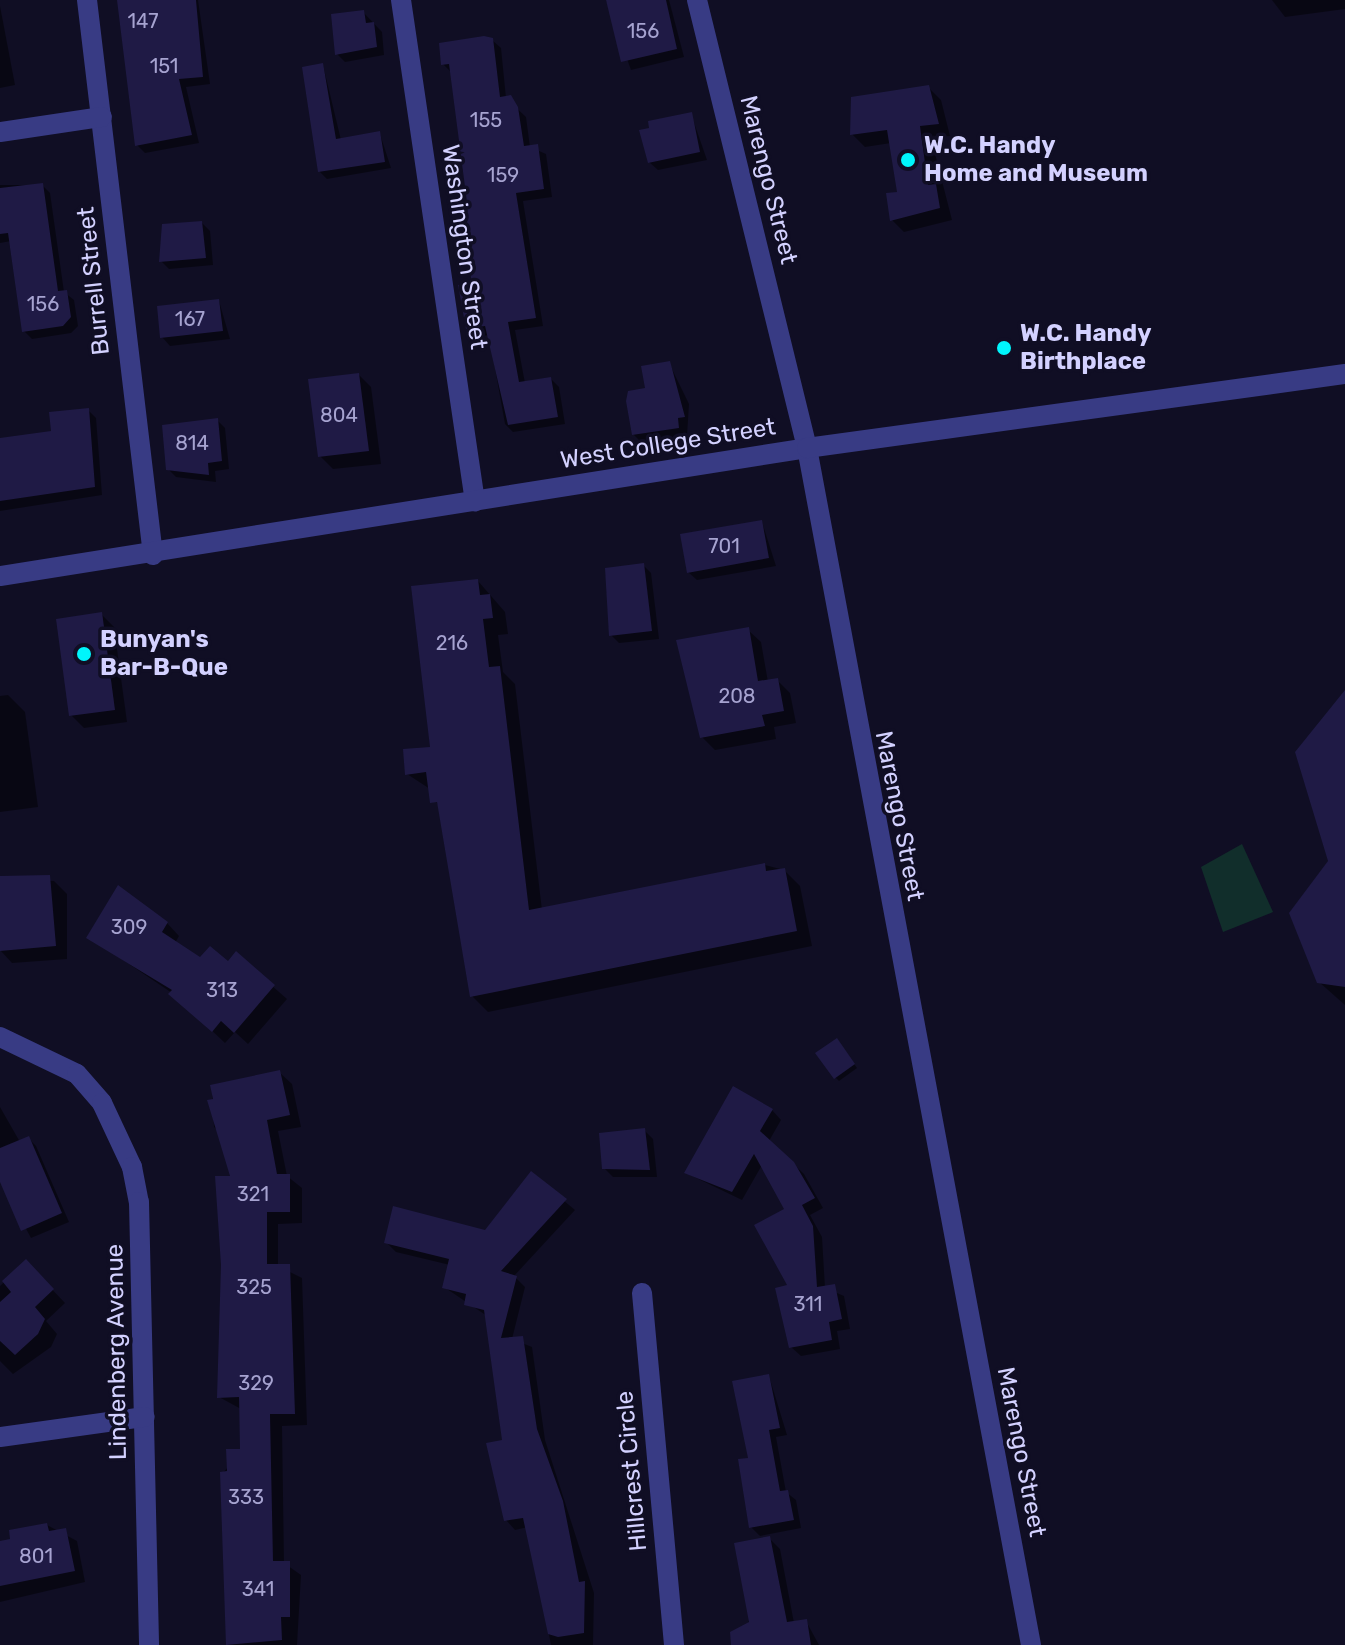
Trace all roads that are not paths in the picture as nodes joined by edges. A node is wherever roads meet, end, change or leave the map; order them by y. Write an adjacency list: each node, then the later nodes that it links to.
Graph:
1 (87, 0): 4 (street, Burrell Street)
2 (401, 0): 8 (street, Washington Street)
3 (697, 0): 7 (street, Marengo Street)
4 (102, 117): 5 (street); 9 (street, Burrell Street)
5 (0, 132)
6 (1345, 374): 7 (street, West College Street)
7 (807, 448): 8 (street, West College Street); 17 (street, Marengo Street)
8 (475, 502): 9 (street, West College Street)
9 (153, 555): 10 (street, West College Street)
10 (0, 576)
11 (0, 1037): 13 (street, Lindenberg Avenue)
12 (642, 1293): 16 (street, Hillcrest Circle)
13 (145, 1417): 14 (street); 15 (street, Lindenberg Avenue)
14 (0, 1437)
15 (149, 1645)
16 (674, 1645)
17 (1031, 1645)

